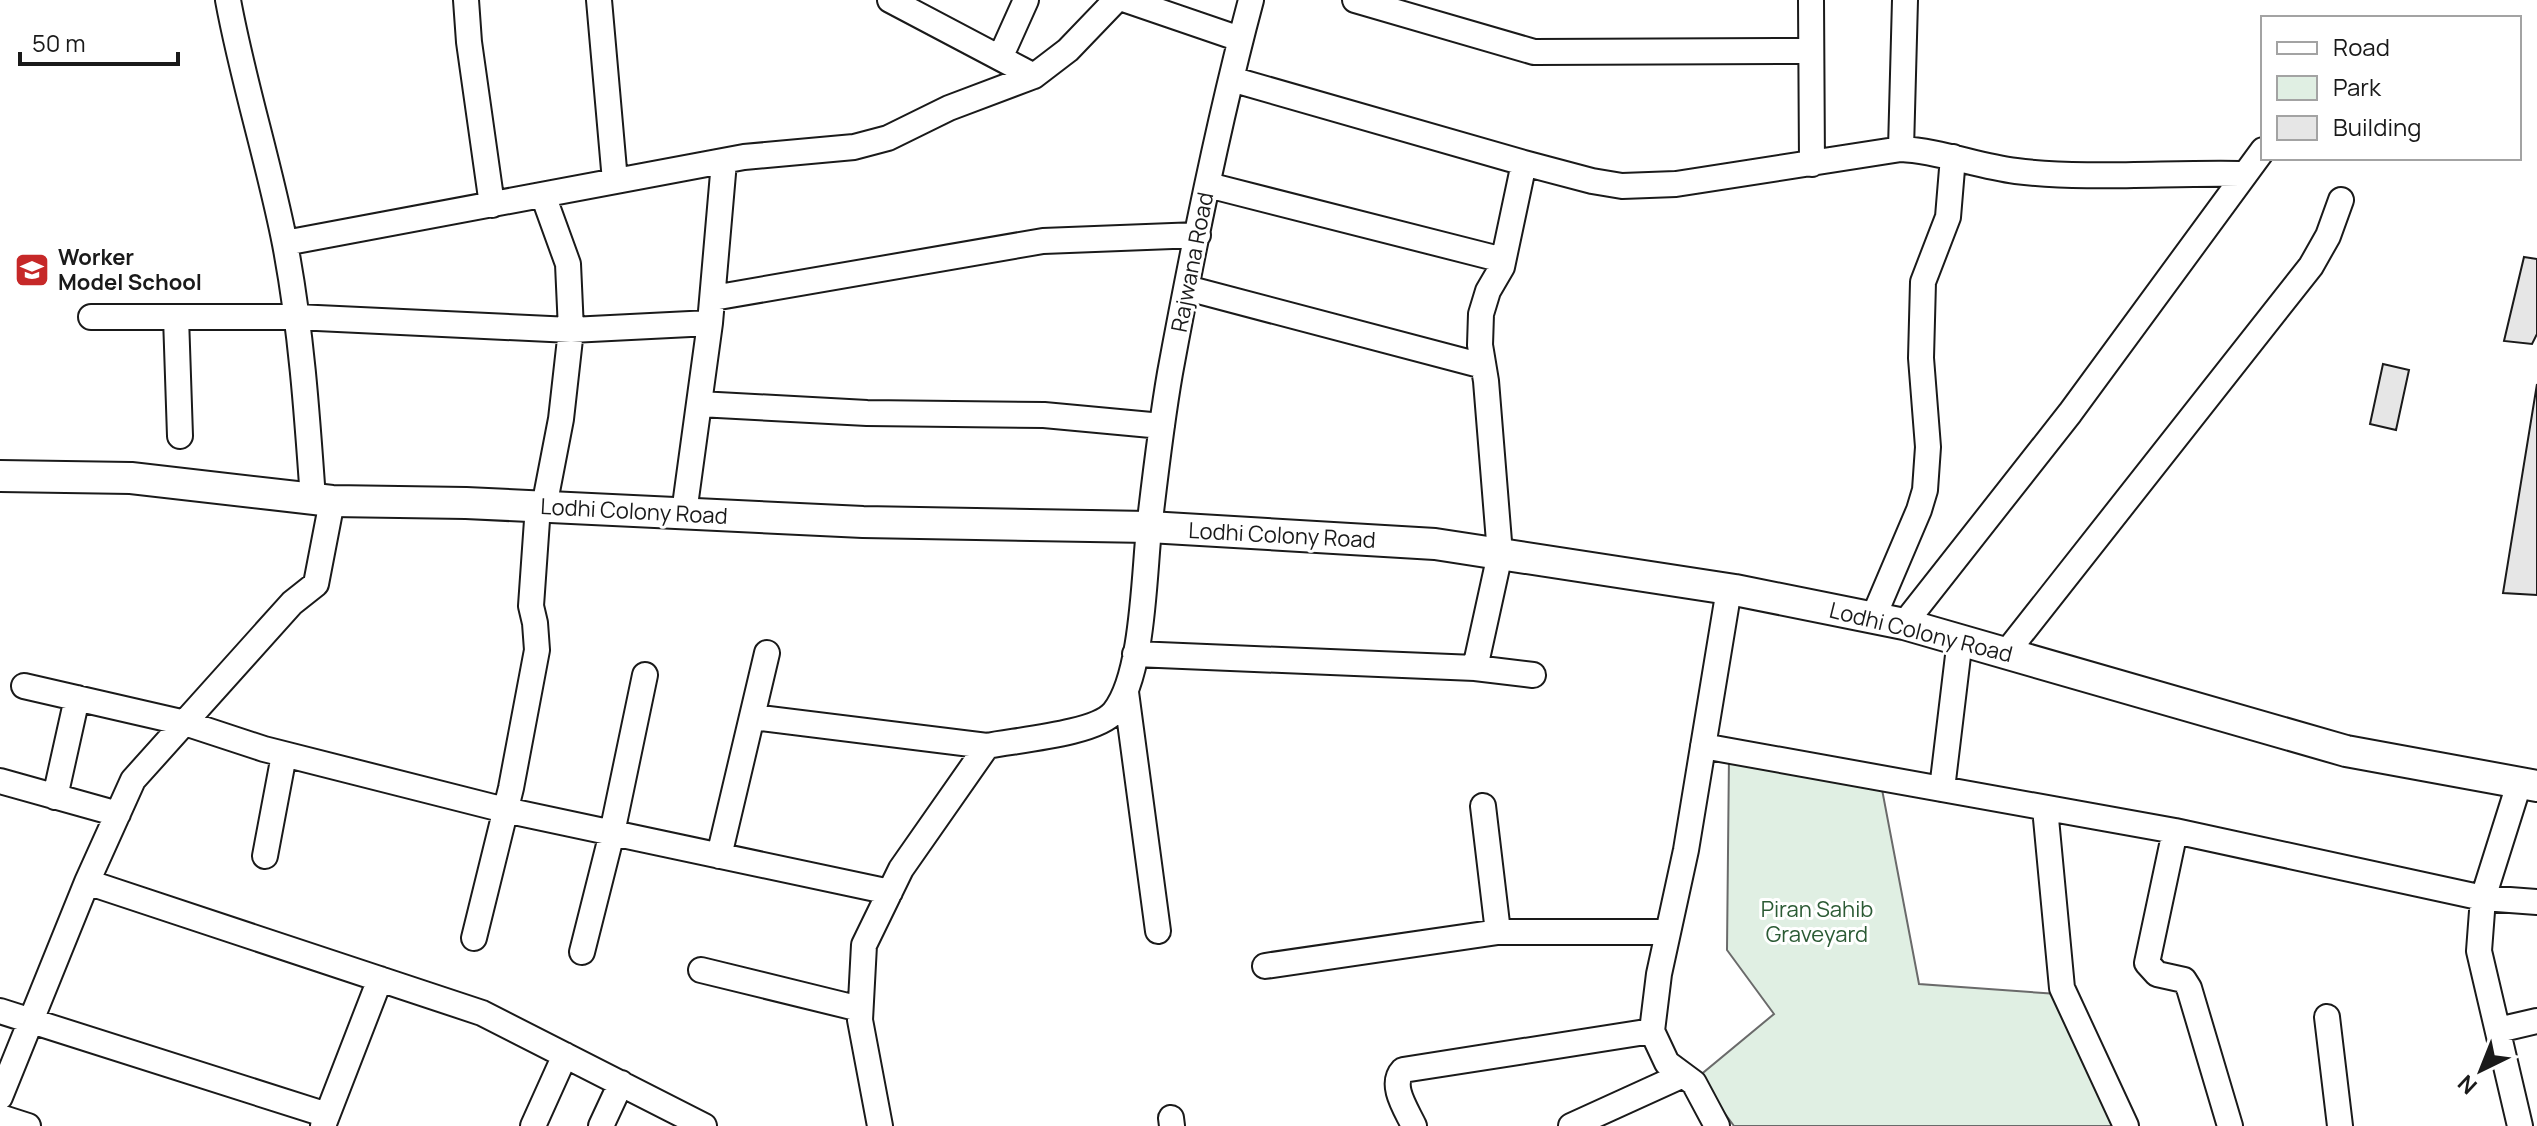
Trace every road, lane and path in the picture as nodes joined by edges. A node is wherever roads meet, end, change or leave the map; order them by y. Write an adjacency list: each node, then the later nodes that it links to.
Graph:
1 (228, 0): 30 (street)
2 (466, 0): 28 (street)
3 (599, 0): 24 (street)
4 (890, 0): 14 (street)
5 (1026, 0): 14 (street)
6 (1116, 0): 15 (street)
7 (1126, 0): 12 (street)
8 (1251, 0): 12 (street, Rajwana Road)
9 (1355, 0): 13 (street)
10 (1811, 0): 13 (street)
11 (1905, 0): 17 (street)
12 (1240, 39): 16 (street, Rajwana Road)
13 (1810, 51): 22 (street)
14 (1000, 58): 15 (street)
15 (1034, 76): 20 (street)
16 (1231, 79): 21 (street); 25 (street, Rajwana Road)
17 (1901, 149): 19 (street); 22 (street)
18 (2261, 153): 23 (street)
19 (1953, 157): 23 (street); 49 (street)
20 (724, 162): 24 (street); 33 (street)
21 (1524, 163): 22 (street); 31 (street)
22 (1812, 164)
23 (2245, 174): 50 (street)
24 (615, 181): 26 (street)
25 (1208, 185): 29 (street, Rajwana Road); 31 (street)
26 (543, 195): 28 (street); 37 (street)
27 (2341, 200): 53 (street)
28 (492, 205): 30 (street)
29 (1198, 235): 32 (street, Rajwana Road); 33 (street)
30 (285, 243): 36 (street)
31 (1503, 260): 38 (street)
32 (1187, 288): 38 (street); 40 (street, Rajwana Road)
33 (712, 311): 37 (street); 39 (street)
34 (91, 317): 35 (street)
35 (176, 317): 36 (street); 41 (street)
36 (296, 317): 37 (street); 43 (street)
37 (571, 330): 44 (street)
38 (1483, 366): 47 (street)
39 (699, 404): 40 (street); 45 (street)
40 (1162, 426): 46 (street, Rajwana Road)
41 (180, 436)
42 (0, 476): 43 (main road, Lodhi Colony Road)
43 (322, 500): 44 (main road, Lodhi Colony Road); 62 (street)
44 (541, 506): 45 (main road, Lodhi Colony Road); 72 (street)
45 (684, 513): 46 (main road, Lodhi Colony Road)
46 (1149, 527): 47 (main road, Lodhi Colony Road); 54 (street, Rajwana Road)
47 (1500, 554): 48 (main road, Lodhi Colony Road); 55 (street)
48 (1729, 589): 49 (main road, Lodhi Colony Road); 64 (street)
49 (1873, 618): 50 (main road, Lodhi Colony Road)
50 (1904, 624): 51 (main road, Lodhi Colony Road)
51 (1960, 639): 53 (main road, Lodhi Colony Road); 68 (street)
52 (767, 653): 61 (street)
53 (2006, 653): 67 (main road, Lodhi Colony Road)
54 (1135, 654): 55 (street); 59 (street, Rajwana Road)
55 (1475, 668): 57 (street)
56 (645, 675): 75 (street)
57 (1533, 675)
58 (24, 686): 60 (street)
59 (1126, 692): 63 (street); 82 (street)
60 (77, 698): 62 (street); 69 (street)
61 (753, 717): 63 (street); 77 (street)
62 (185, 723): 65 (street); 73 (street)
63 (987, 746): 79 (street)
64 (1703, 746): 68 (street); 84 (street)
65 (284, 755): 72 (street); 76 (street)
66 (0, 781): 69 (street)
67 (2528, 785): 80 (street)
68 (1942, 789): 71 (street)
69 (55, 797): 73 (street)
70 (1483, 806): 83 (street)
71 (2045, 808): 74 (street); 111 (street)
72 (505, 810): 75 (street); 85 (street)
73 (118, 814): 78 (street)
74 (2175, 831): 80 (street); 112 (street)
75 (612, 833): 77 (street); 86 (street)
76 (265, 856)
77 (719, 856): 79 (street)
78 (87, 882): 89 (street); 93 (street)
79 (890, 892): 90 (street)
80 (2483, 898): 81 (street); 95 (street)
81 (2537, 902)
82 (1158, 931)
83 (1498, 932): 84 (street); 87 (street)
84 (1668, 932): 96 (street)
85 (474, 938)
86 (582, 952)
87 (1265, 966)
88 (701, 970): 90 (street)
89 (380, 979): 97 (street); 102 (street)
90 (860, 1009): 107 (street)
91 (0, 1011): 93 (street)
92 (2327, 1017): 113 (street)
93 (30, 1020): 100 (street); 102 (street)
94 (2537, 1021): 95 (street)
95 (2498, 1030): 114 (street)
96 (1652, 1031): 98 (street); 108 (street)
97 (565, 1055): 99 (street); 104 (street)
98 (1683, 1075): 109 (street); 110 (street)
99 (621, 1083): 105 (street); 106 (street)
100 (0, 1097)
101 (0, 1117): 103 (street)
102 (325, 1120)
103 (28, 1126)
104 (533, 1126)
105 (601, 1126)
106 (704, 1126)
107 (880, 1126)
108 (1414, 1126)
109 (1571, 1126)
110 (1717, 1126)
111 (2126, 1126)
112 (2230, 1126)
113 (2340, 1126)
114 (2520, 1126)

